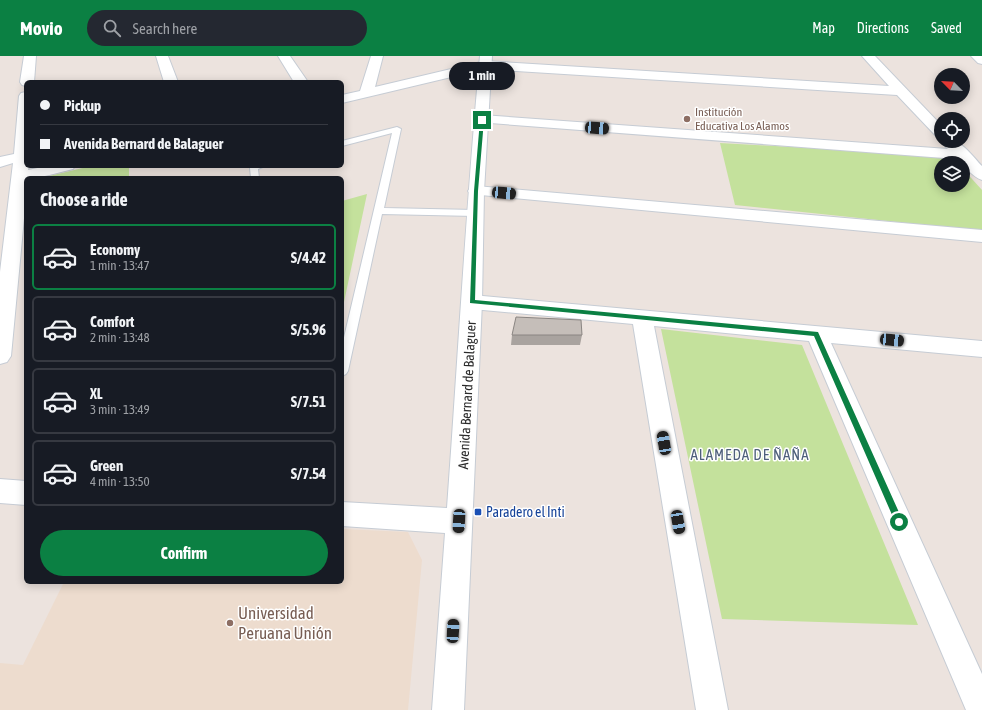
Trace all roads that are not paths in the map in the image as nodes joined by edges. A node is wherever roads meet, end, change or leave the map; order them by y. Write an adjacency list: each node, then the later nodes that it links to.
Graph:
1 (30, 56): 11 (street)
2 (162, 56): 12 (street)
3 (284, 56): 13 (street)
4 (377, 56): 15 (street)
5 (597, 56): 10 (street)
6 (868, 56): 14 (street)
7 (977, 56): 8 (street)
8 (982, 60)
9 (485, 61): 10 (street); 15 (street); 18 (street, Avenida Bernard de Balaguer)
10 (600, 72): 14 (street)
11 (27, 80)
12 (170, 80)
13 (300, 80)
14 (901, 91): 19 (street)
15 (366, 94): 16 (street)
16 (344, 100)
17 (24, 116): 23 (street)
18 (482, 120): 22 (street); 30 (street, Avenida Bernard de Balaguer)
19 (934, 126)
20 (344, 143): 31 (lane)
21 (956, 148): 22 (street)
22 (963, 155): 28 (street)
23 (20, 157): 24 (street); 29 (street)
24 (0, 162)
25 (58, 168): 27 (street)
26 (24, 176): 29 (street)
27 (24, 176)
28 (982, 176)
29 (20, 177): 38 (street)
30 (476, 191): 32 (street, Avenida Bernard de Balaguer); 33 (street)
31 (378, 211): 32 (lane); 39 (lane)
32 (475, 213): 34 (street, Avenida Bernard de Balaguer)
33 (982, 236)
34 (472, 302): 35 (street); 43 (street, Avenida Bernard de Balaguer)
35 (642, 317): 36 (street); 45 (street)
36 (816, 334): 37 (street); 46 (street)
37 (982, 349)
38 (0, 356)
39 (344, 362)
40 (0, 491): 41 (street)
41 (24, 493)
42 (344, 514): 43 (street)
43 (459, 521): 44 (street, Avenida Bernard de Balaguer)
44 (448, 710)
45 (712, 710)
46 (982, 710)

